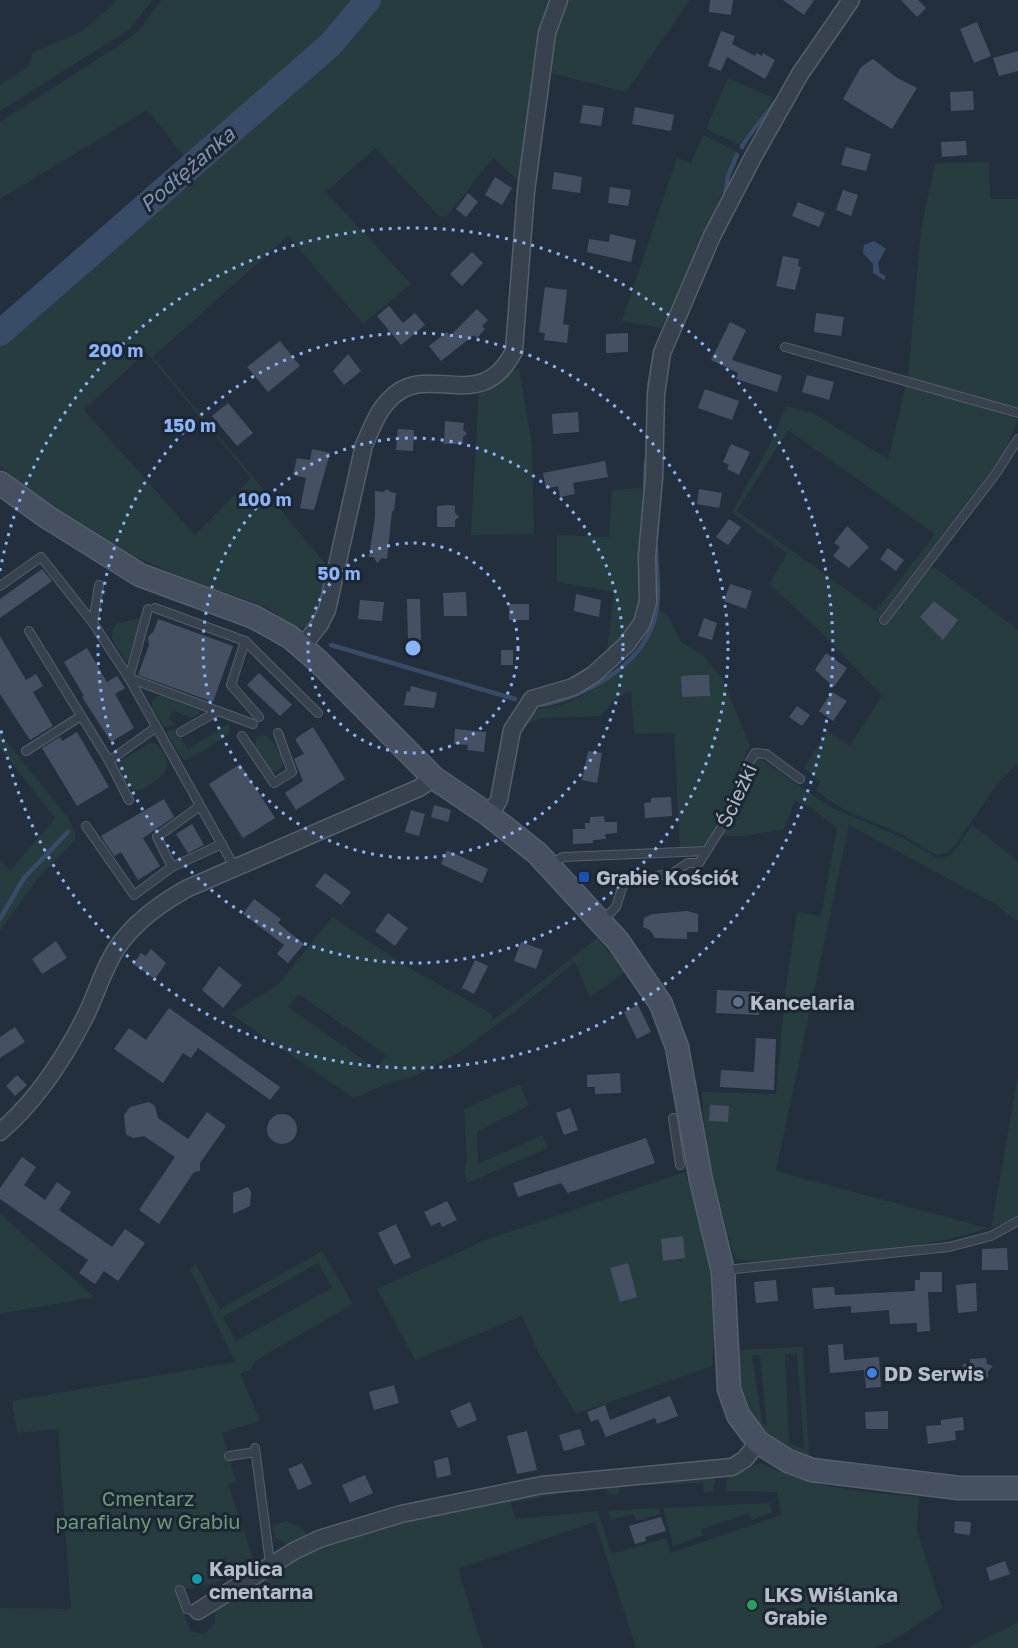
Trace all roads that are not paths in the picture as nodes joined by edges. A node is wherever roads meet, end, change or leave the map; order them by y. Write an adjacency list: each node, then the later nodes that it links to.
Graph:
1 (559, 0): 13 (street)
2 (851, 0): 28 (street)
3 (785, 346): 4 (lane)
4 (1018, 413)
5 (1018, 440): 9 (lane)
6 (0, 483): 13 (street)
7 (99, 585): 10 (lane)
8 (0, 586): 10 (lane)
9 (884, 620)
10 (93, 623): 14 (lane)
11 (29, 631): 17 (lane)
12 (245, 641): 14 (lane); 15 (lane); 16 (lane)
13 (302, 647): 24 (street)
14 (129, 678): 15 (lane); 18 (lane)
15 (218, 711): 19 (lane)
16 (318, 713)
17 (81, 716): 22 (lane); 23 (lane)
18 (155, 728): 23 (lane); 27 (lane)
19 (181, 732)
20 (278, 733): 21 (lane)
21 (242, 736)
22 (26, 751)
23 (109, 761): 26 (lane)
24 (434, 778): 28 (street); 34 (street)
25 (800, 778): 31 (lane, Ścieżki)
26 (129, 800)
27 (200, 806): 30 (lane); 33 (lane)
28 (489, 815): 32 (street)
29 (86, 826): 33 (lane)
30 (222, 844): 33 (lane); 34 (lane)
31 (706, 851): 32 (lane); 35 (lane, Ścieżki)
32 (549, 866): 35 (street)
33 (172, 867)
34 (235, 868): 37 (street)
35 (601, 922): 40 (street)
36 (673, 1118): 38 (lane)
37 (0, 1132)
38 (680, 1165)
39 (1018, 1221): 40 (lane)
40 (723, 1271): 41 (street)
41 (759, 1442): 43 (street); 44 (street)
42 (229, 1456): 44 (lane)
43 (1018, 1488)
44 (270, 1563): 46 (street)
45 (180, 1590): 46 (lane)
46 (198, 1611)

